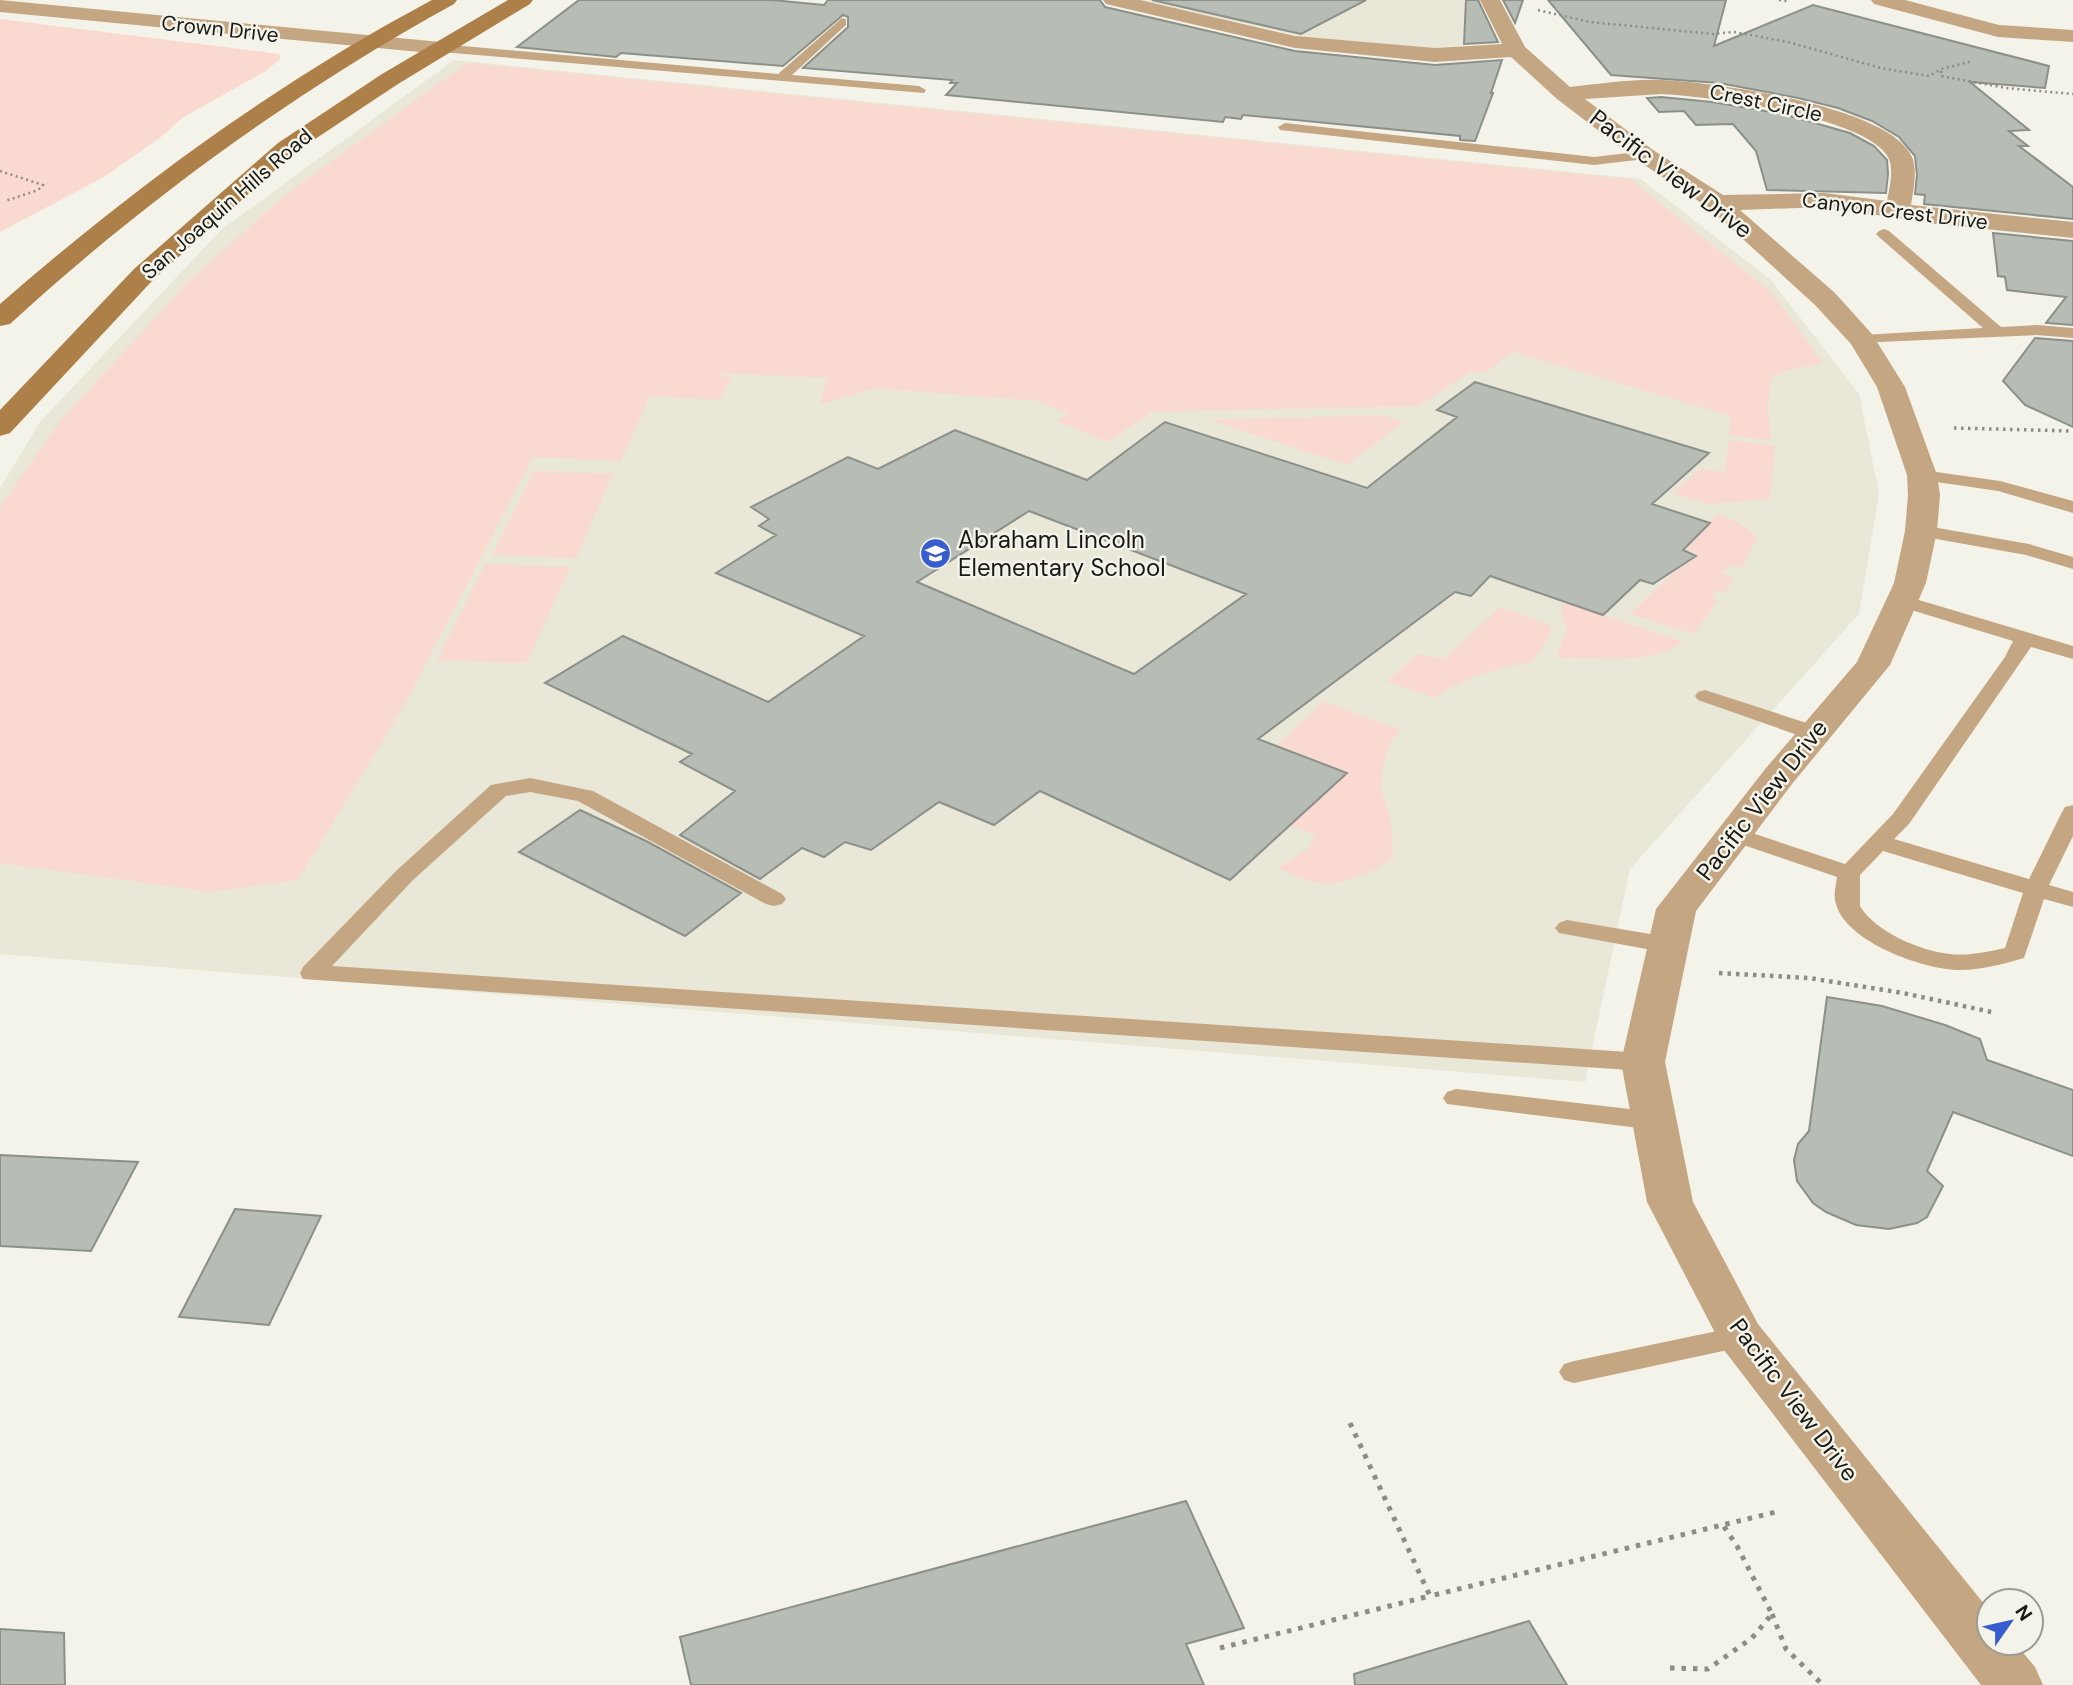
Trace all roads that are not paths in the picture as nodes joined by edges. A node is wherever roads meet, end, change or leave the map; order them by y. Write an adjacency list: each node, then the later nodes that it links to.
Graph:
1 (447, 0): 9 (main road, San Joaquin Hills Road)
2 (523, 0): 10 (main road, San Joaquin Hills Road)
3 (1113, 0): 11 (street)
4 (1490, 0): 11 (street, Pacific View Drive)
5 (1881, 0): 8 (street)
6 (0, 6): 9 (street, Crown Drive)
7 (842, 22): 12 (lane)
8 (2073, 36)
9 (370, 43): 10 (street, Crown Drive); 21 (main road, San Joaquin Hills Road)
10 (441, 48): 12 (lane); 25 (main road, San Joaquin Hills Road)
11 (1516, 50): 14 (street, Pacific View Drive)
12 (781, 78): 13 (lane)
13 (919, 90)
14 (1565, 94): 16 (street, Pacific View Drive); 18 (street, Crest Circle)
15 (1285, 127): 16 (lane)
16 (1646, 155): 17 (street, Pacific View Drive)
17 (1717, 203): 18 (street, Canyon Crest Drive); 24 (street, Pacific View Drive)
18 (1898, 210): 19 (street, Canyon Crest Drive)
19 (2073, 230)
20 (1884, 234): 22 (lane)
21 (0, 318)
22 (1997, 332): 23 (lane); 24 (lane)
23 (2073, 334)
24 (1862, 340): 26 (street, Pacific View Drive)
25 (0, 427)
26 (1922, 475): 27 (lane); 28 (street, Pacific View Drive)
27 (2073, 506)
28 (1921, 531): 29 (lane); 30 (street, Pacific View Drive)
29 (2073, 563)
30 (1902, 601): 31 (lane); 34 (street, Pacific View Drive)
31 (2025, 638): 32 (lane); 37 (lane)
32 (2073, 653)
33 (1705, 696): 34 (lane)
34 (1814, 733): 36 (street, Pacific View Drive)
35 (2073, 811): 39 (lane)
36 (1734, 834): 38 (lane); 43 (street, Pacific View Drive)
37 (1878, 842): 38 (lane); 39 (lane)
38 (1849, 873): 39 (lane)
39 (2036, 889): 41 (lane)
40 (774, 899): 44 (lane)
41 (2073, 900)
42 (1567, 928): 43 (lane)
43 (1668, 945): 44 (street, Pacific View Drive)
44 (1643, 1062): 46 (street, Pacific View Drive)
45 (1456, 1098): 46 (lane)
46 (1655, 1121): 47 (street, Pacific View Drive)
47 (1741, 1337): 48 (lane); 49 (street, Pacific View Drive)
48 (1574, 1372)
49 (2015, 1685)

